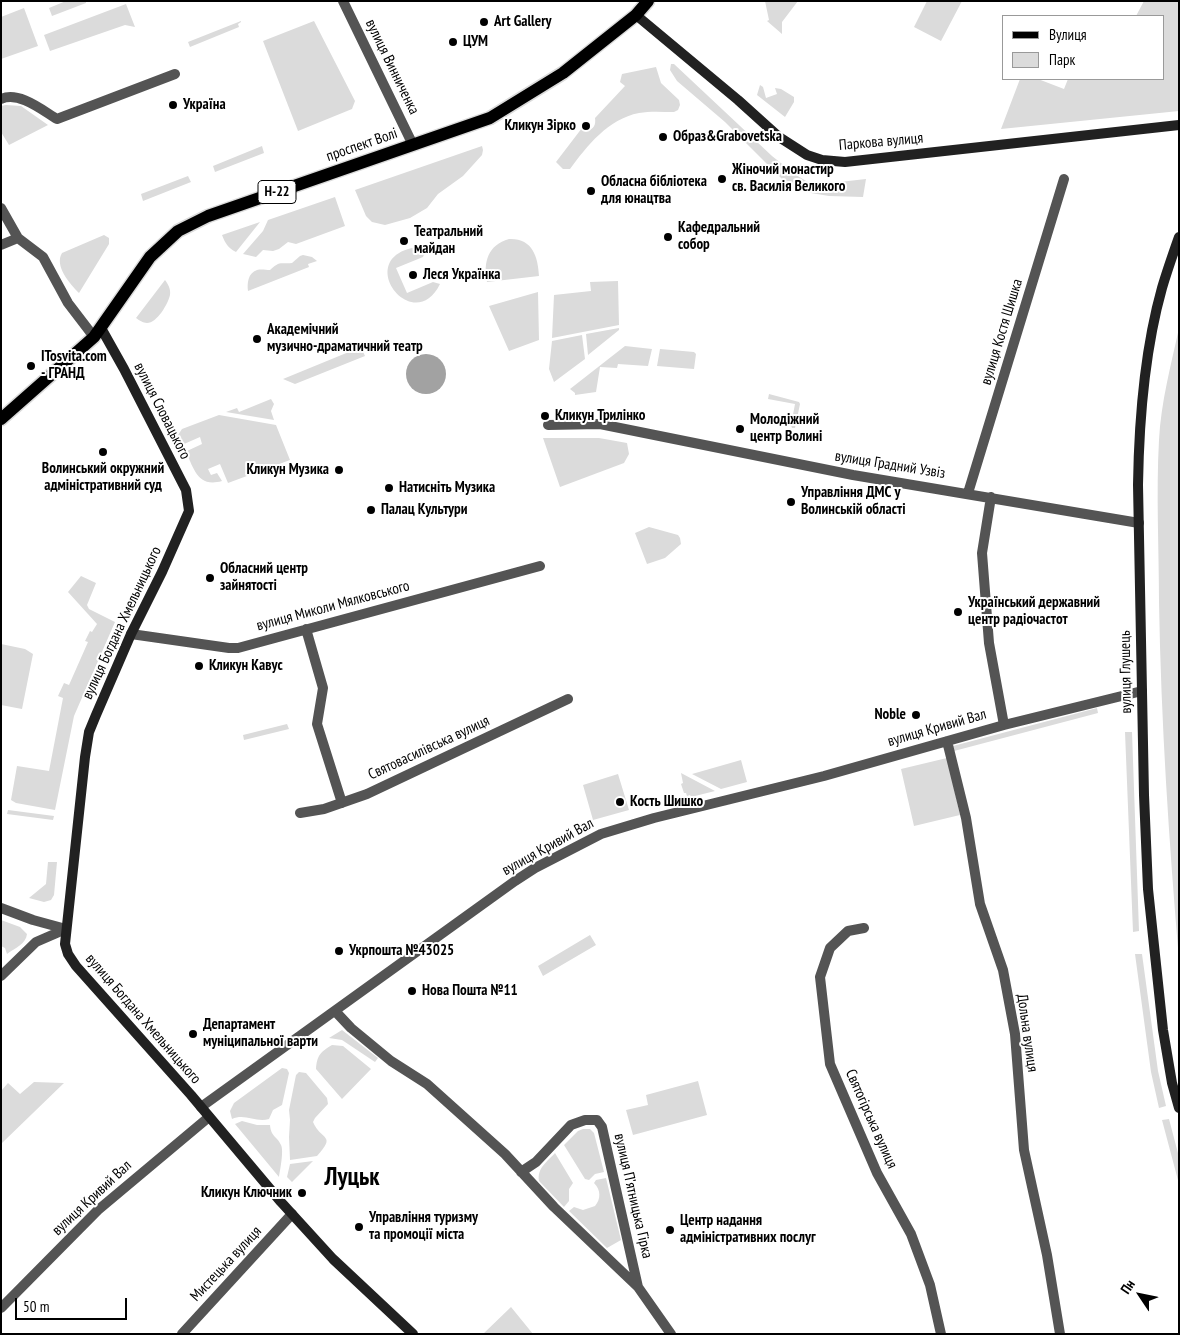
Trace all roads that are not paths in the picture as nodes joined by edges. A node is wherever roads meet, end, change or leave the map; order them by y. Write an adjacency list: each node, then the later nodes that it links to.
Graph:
1 (343, 1): 7 (street, вулиця Винниченка)
2 (648, 1): 3 (main road, проспект Волі / Н-22)
3 (636, 15): 6 (main road, Паркова вулиця); 7 (main road, проспект Волі / Н-22)
4 (175, 74): 5 (street)
5 (1, 99)
6 (1179, 125)
7 (414, 145): 13 (main road, проспект Волі / Н-22)
8 (1064, 180): 16 (street, вулиця Костя Шишка)
9 (1, 208): 10 (street, вулиця Словацького)
10 (18, 238): 12 (street); 13 (street, вулиця Словацького)
11 (1179, 238): 19 (main road, вулиця Глушець)
12 (1, 245)
13 (98, 332): 14 (main road, Н-22); 18 (main road, вулиця Словацького)
14 (1, 419)
15 (548, 425): 16 (street, вулиця Градний Узвіз)
16 (968, 493): 17 (street, вулиця Градний Узвіз)
17 (991, 498): 19 (street, вулиця Градний Узвіз); 25 (street)
18 (189, 511): 22 (main road, вулиця Богдана Хмельницького)
19 (1138, 523): 23 (main road, вулиця Глушець)
20 (540, 566): 21 (street, вулиця Миколи Мялковського)
21 (306, 629): 22 (street, вулиця Миколи Мялковського); 27 (street)
22 (131, 634): 31 (main road, вулиця Богдана Хмельницького)
23 (1142, 691): 25 (street, вулиця Кривий Вал); 35 (main road, вулиця Глушець)
24 (568, 699): 27 (street, Святовасилівська вулиця)
25 (1004, 725): 26 (street, вулиця Кривий Вал)
26 (947, 741): 33 (street, вулиця Кривий Вал); 45 (street, Дольна вулиця)
27 (342, 803): 28 (street, Святовасилівська вулиця)
28 (300, 813)
29 (1, 908): 31 (street)
30 (864, 928): 44 (street, Святогірська вулиця)
31 (66, 929): 32 (street); 34 (main road, вулиця Богдана Хмельницького)
32 (1, 976)
33 (335, 1011): 34 (street, вулиця Кривий Вал); 37 (street, вулиця Пʼятницька Гірка)
34 (201, 1107): 36 (main road, вулиця Богдана Хмельницького)
35 (1179, 1108)
36 (209, 1117): 38 (main road, вулиця Богдана Хмельницького); 40 (street, вулиця Кривий Вал)
37 (521, 1172): 39 (street, вулиця Пʼятницька Гірка); 39 (street, вулиця Пʼятницька Гірка)
38 (292, 1214): 41 (street, Мистецька вулиця); 42 (main road, вулиця Богдана Хмельницького)
39 (638, 1287): 43 (street, вулиця Пʼятницька Гірка)
40 (1, 1308)
41 (182, 1334)
42 (413, 1334)
43 (671, 1334)
44 (942, 1334)
45 (1060, 1334)

